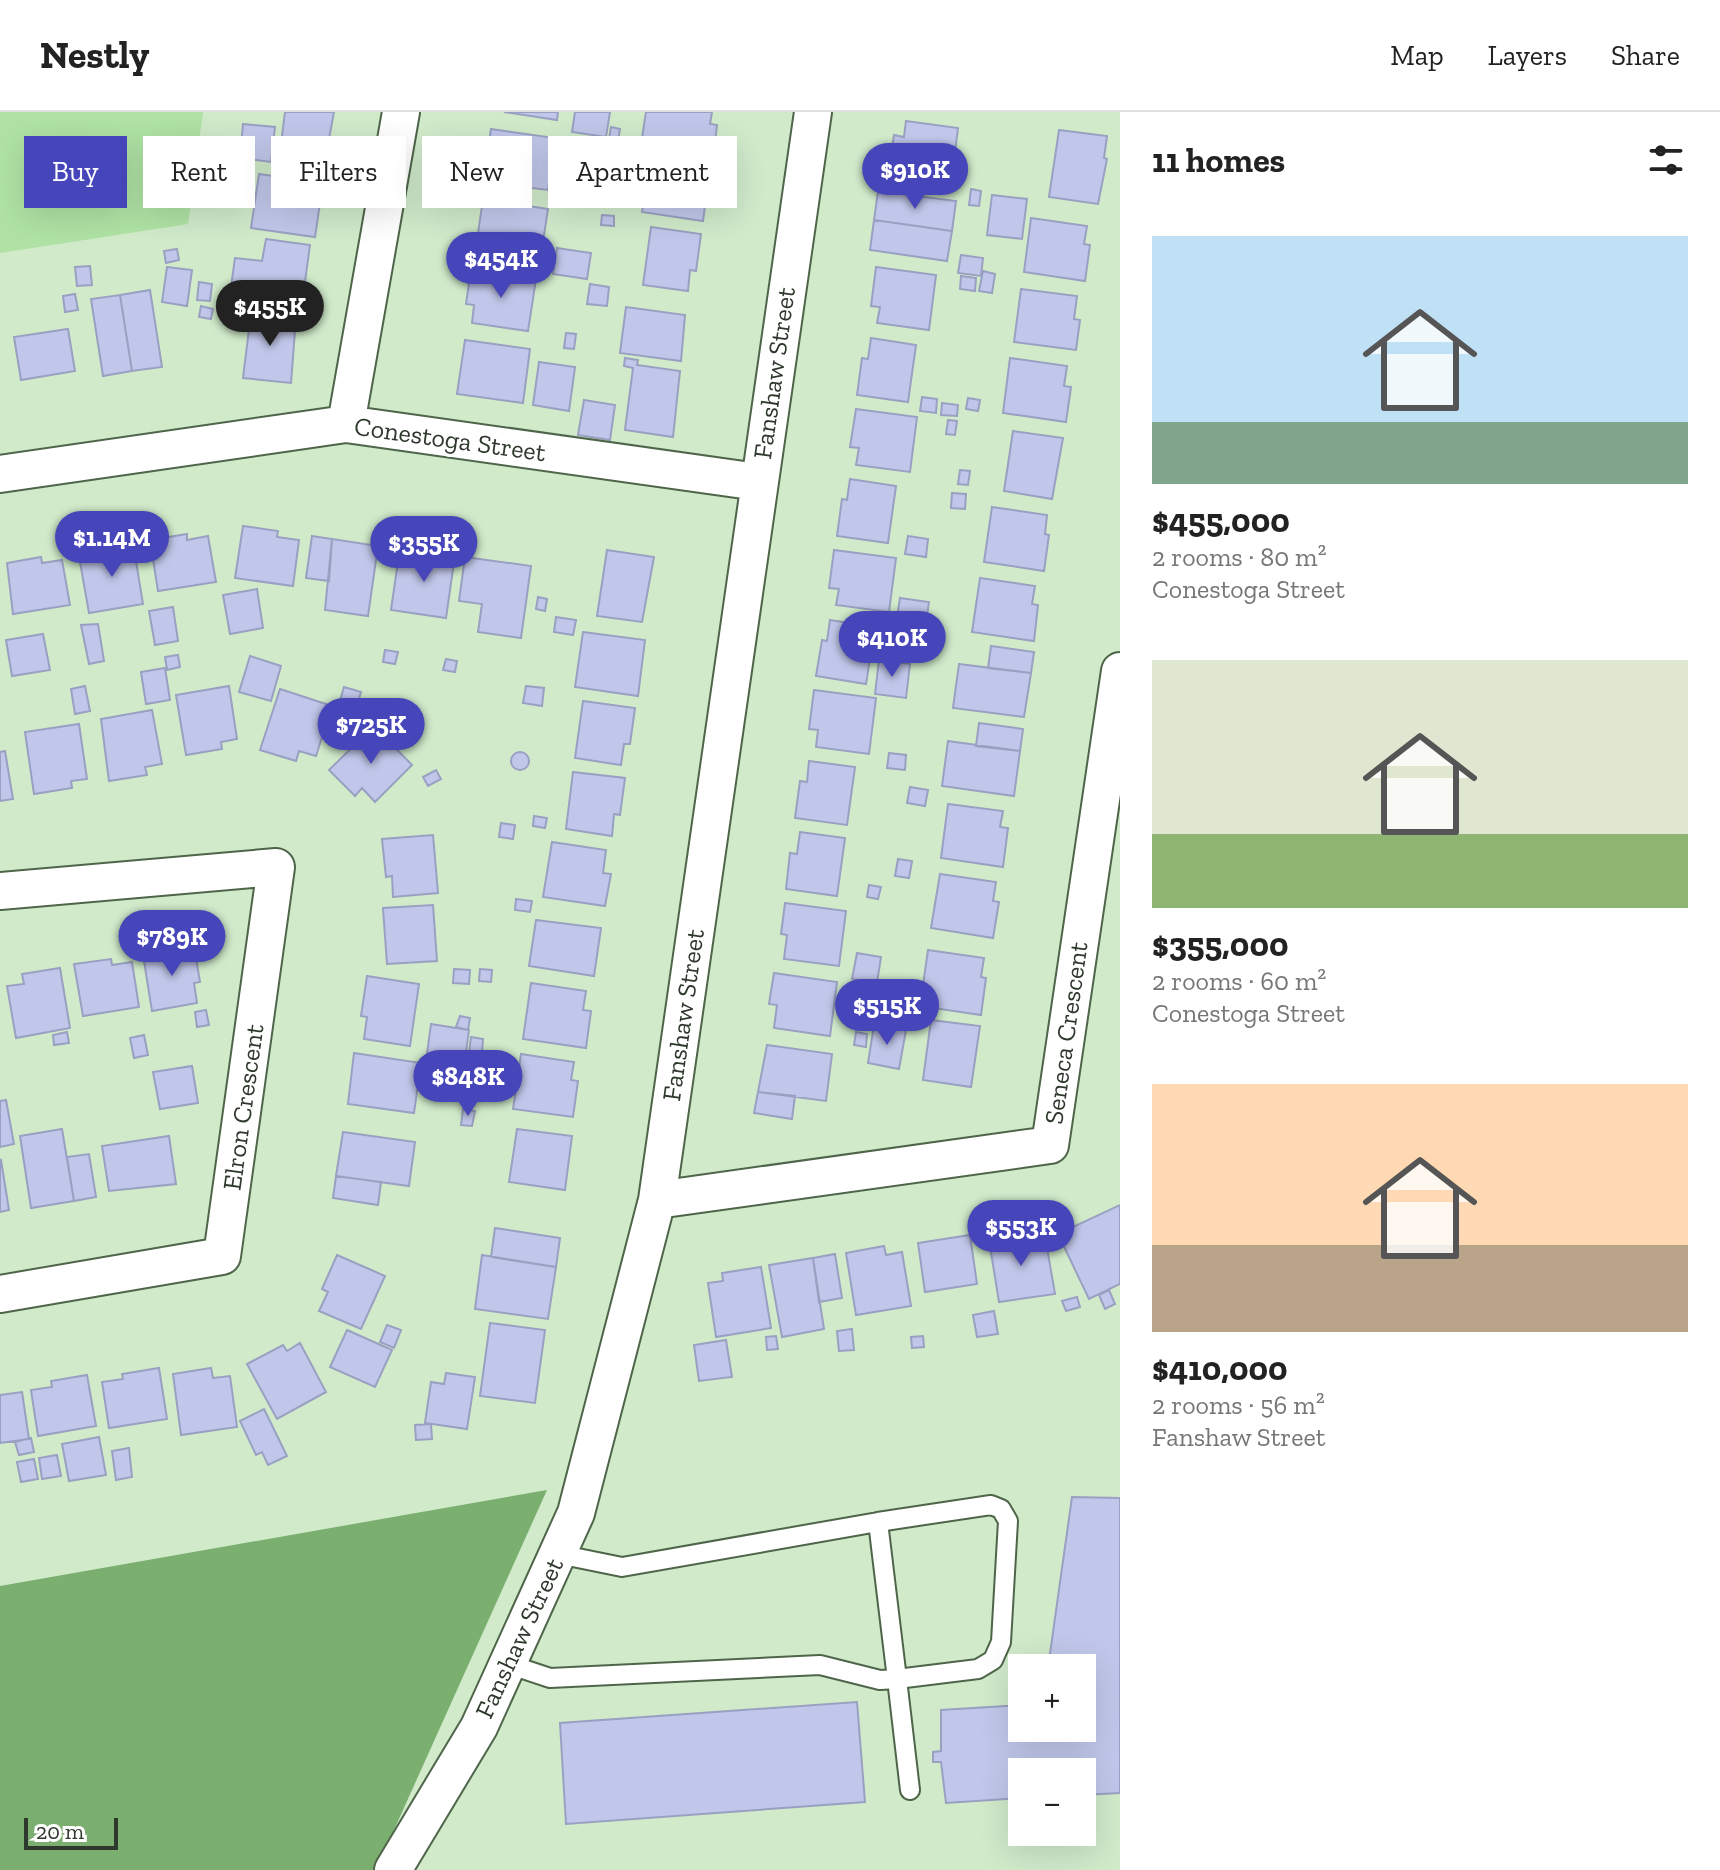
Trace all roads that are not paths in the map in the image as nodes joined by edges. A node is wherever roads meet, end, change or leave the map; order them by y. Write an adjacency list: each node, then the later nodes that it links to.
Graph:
1 (401, 112): 3 (street)
2 (813, 112): 5 (street, Fanshaw Street)
3 (346, 424): 4 (street, Conestoga Street); 5 (street, Conestoga Street)
4 (0, 474)
5 (758, 482): 8 (street, Fanshaw Street)
6 (1120, 671): 8 (street, Seneca Crescent)
7 (0, 891): 9 (street, Elron Crescent)
8 (657, 1200): 11 (street, Fanshaw Street)
9 (0, 1294)
10 (878, 1522): 11 (lane); 13 (lane); 13 (lane)
11 (558, 1554): 12 (street, Fanshaw Street)
12 (508, 1664): 13 (lane); 15 (street, Fanshaw Street)
13 (897, 1679): 14 (lane)
14 (910, 1790)
15 (393, 1870)

